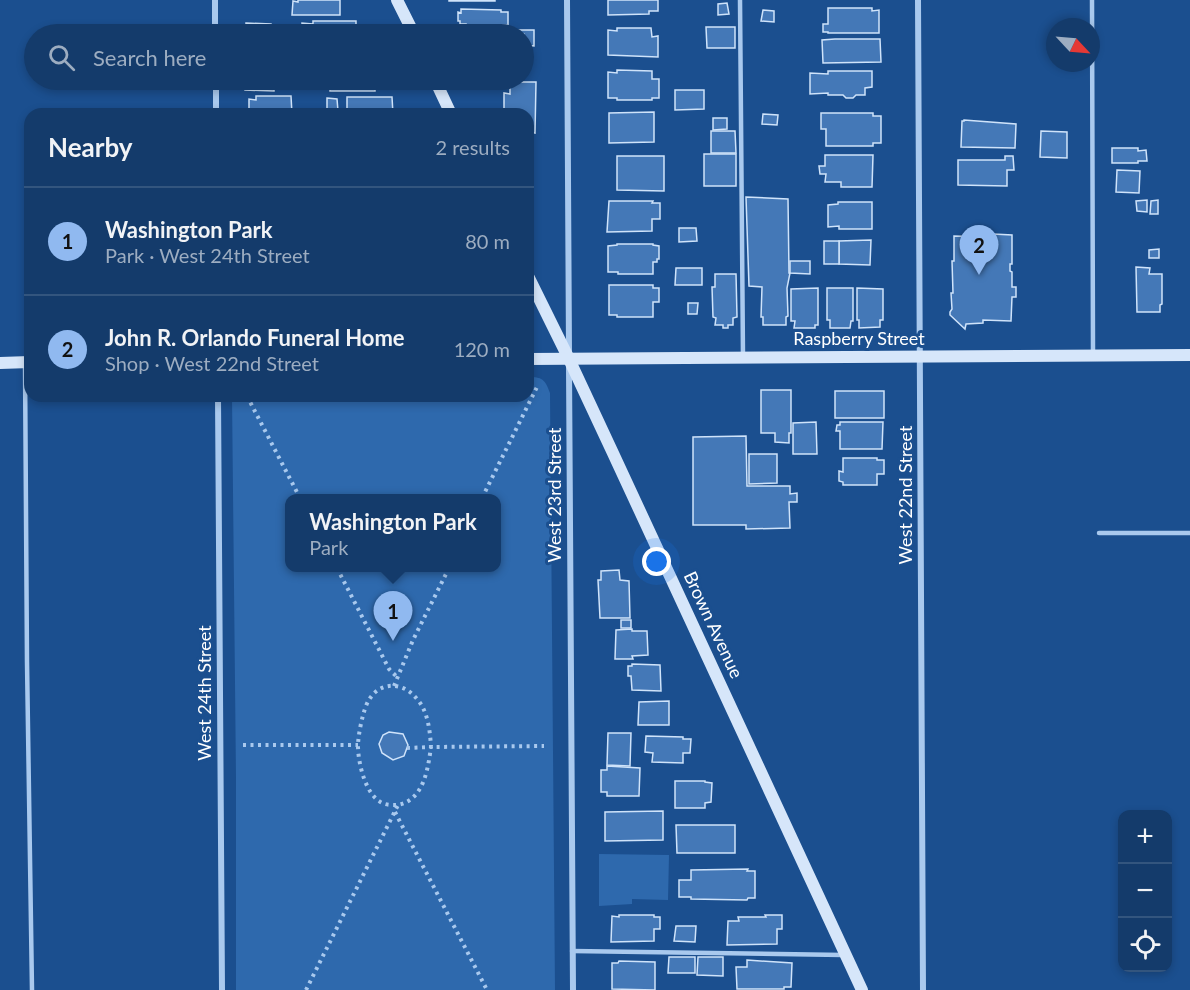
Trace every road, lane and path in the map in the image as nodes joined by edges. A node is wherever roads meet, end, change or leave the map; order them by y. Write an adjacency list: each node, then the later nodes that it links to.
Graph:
1 (215, 0): 7 (street)
2 (398, 0): 8 (street)
3 (567, 0): 19 (street, West 23rd Street)
4 (740, 0): 17 (lane)
5 (918, 0): 16 (street, West 22nd Street)
6 (1092, 0): 15 (lane)
7 (215, 24)
8 (409, 24)
9 (216, 90): 11 (street)
10 (440, 90): 12 (street)
11 (216, 108)
12 (448, 108)
13 (534, 288): 19 (street, Brown Avenue)
14 (1190, 355): 15 (street, Raspberry Street)
15 (1093, 356): 16 (street, Raspberry Street)
16 (920, 357): 17 (street, Raspberry Street); 51 (street, West 22nd Street)
17 (743, 358): 19 (street, Raspberry Street)
18 (534, 359): 19 (street, Raspberry Street)
19 (569, 359): 43 (street, West 23rd Street); 44 (street, Brown Avenue)
20 (24, 362): 21 (street)
21 (0, 363)
22 (537, 387): 23 (path)
23 (534, 393)
24 (28, 402): 45 (lane)
25 (218, 402): 46 (street, West 24th Street)
26 (250, 402): 28 (path)
27 (530, 402): 29 (path)
28 (298, 494)
29 (484, 494)
30 (1099, 533): 31 (lane)
31 (1190, 533)
32 (340, 572): 34 (path)
33 (447, 572): 34 (path)
34 (397, 677): 35 (path)
35 (394, 686): 37 (path); 39 (path)
36 (243, 745): 37 (path)
37 (358, 745): 41 (path)
38 (544, 746): 39 (path)
39 (431, 747): 40 (path); 41 (path)
40 (407, 748)
41 (398, 805): 42 (path)
42 (394, 811): 47 (path); 48 (path)
43 (572, 951): 44 (lane); 49 (street, West 23rd Street)
44 (846, 955): 50 (street, Brown Avenue)
45 (32, 990)
46 (222, 990)
47 (306, 990)
48 (487, 990)
49 (573, 990)
50 (862, 990)
51 (923, 990)

